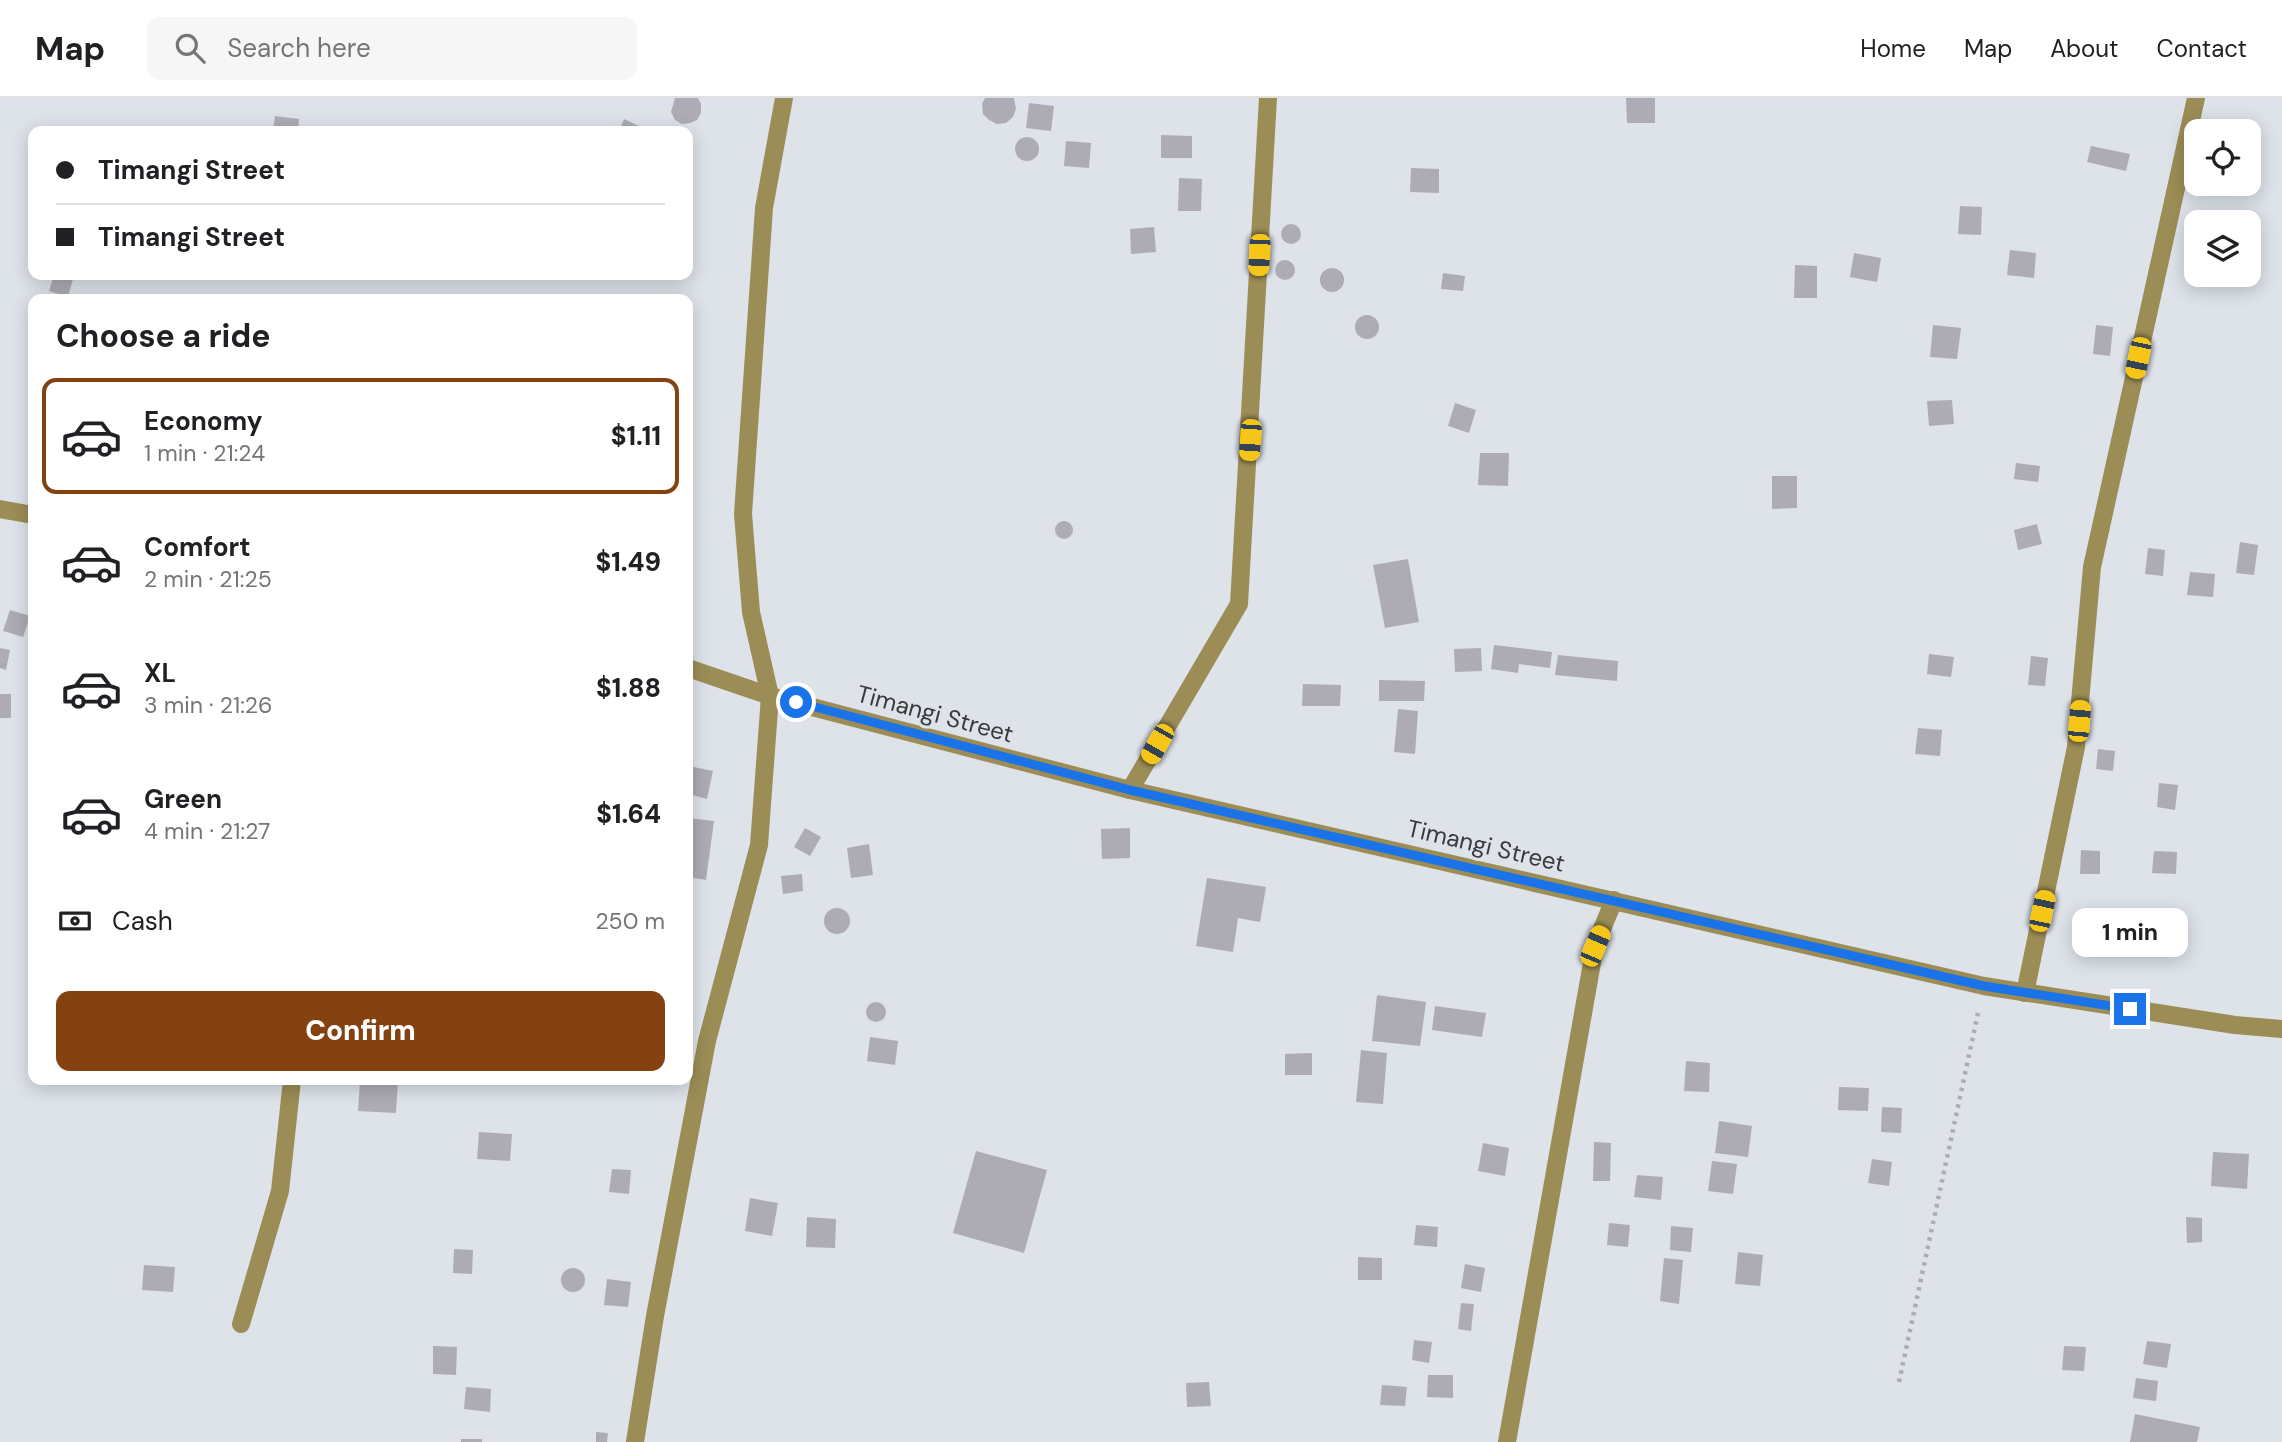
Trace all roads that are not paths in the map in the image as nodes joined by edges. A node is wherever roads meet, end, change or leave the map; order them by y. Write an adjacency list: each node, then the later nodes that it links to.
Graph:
1 (784, 98): 7 (street)
2 (1268, 98): 8 (street)
3 (2196, 98): 10 (street)
4 (0, 509): 5 (street)
5 (28, 514)
6 (693, 670): 7 (street, Timangi Street)
7 (770, 696): 8 (street, Timangi Street); 14 (street)
8 (1130, 790): 9 (street, Timangi Street)
9 (1614, 900): 10 (street, Timangi Street); 15 (street)
10 (2025, 993): 11 (street, Timangi Street)
11 (2282, 1029)
12 (291, 1085): 13 (street)
13 (241, 1324)
14 (635, 1442)
15 (1507, 1442)

